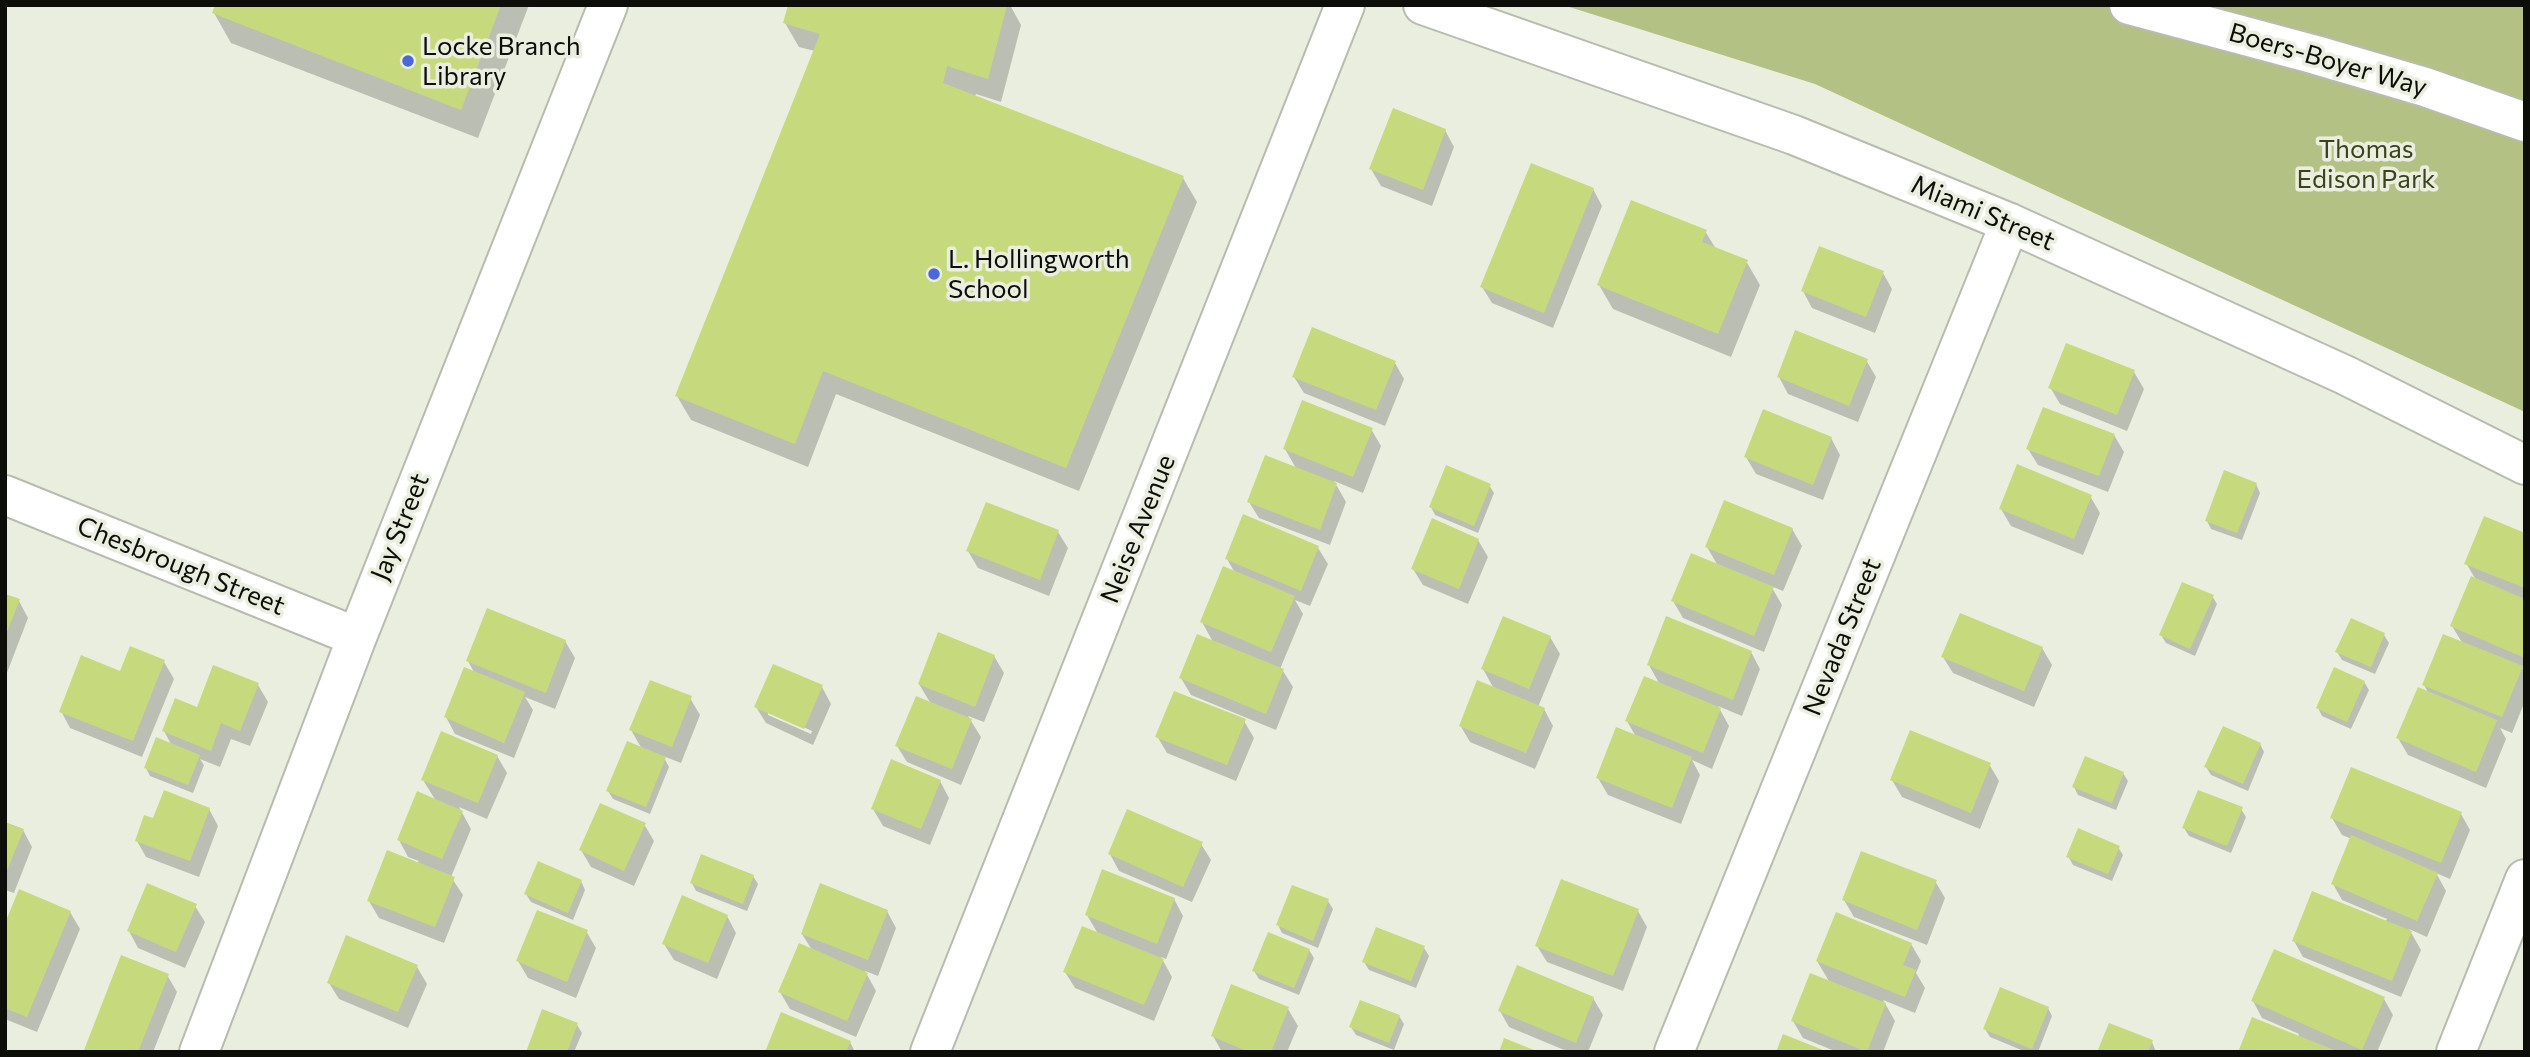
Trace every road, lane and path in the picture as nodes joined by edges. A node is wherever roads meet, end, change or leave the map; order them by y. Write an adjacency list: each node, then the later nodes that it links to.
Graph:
1 (608, 5): 9 (street, Jay Street)
2 (1345, 5): 12 (street, Neise Avenue)
3 (1423, 5): 6 (street, Miami Street)
4 (2129, 5): 5 (street, Boers-Boyer Way)
5 (2525, 122)
6 (2010, 223): 7 (street, Miami Street); 13 (street, Nevada Street)
7 (2525, 464)
8 (5, 495): 9 (street, Chesbrough Street)
9 (357, 637): 11 (street, Jay Street)
10 (2525, 879): 14 (street)
11 (199, 1052)
12 (930, 1052)
13 (1674, 1052)
14 (2456, 1052)

